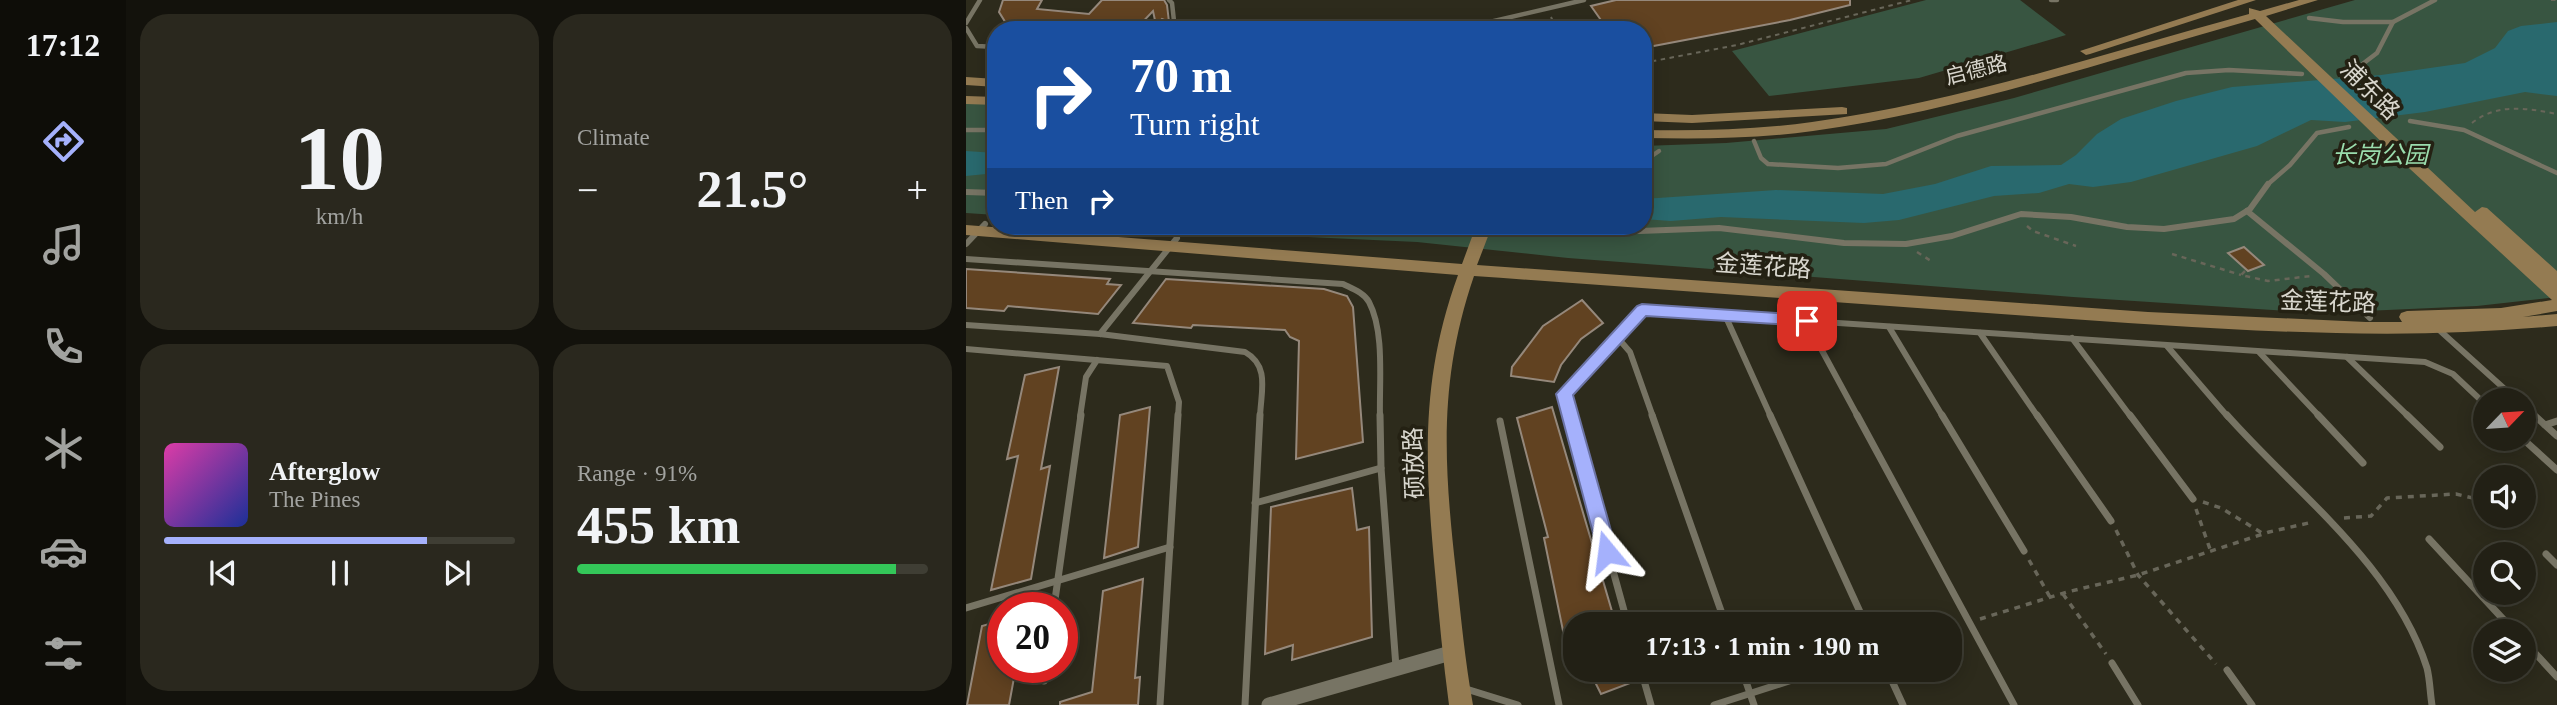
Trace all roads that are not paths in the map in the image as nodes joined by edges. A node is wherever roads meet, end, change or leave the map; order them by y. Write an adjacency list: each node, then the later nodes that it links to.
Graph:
1 (980, 0): 14 (lane)
2 (1169, 0): 11 (lane)
3 (1584, 0): 12 (lane)
4 (2051, 0): 5 (lane)
5 (2057, 0)
6 (2248, 0): 9 (street, 浦东路); 22 (street, 启德路)
7 (2312, 0): 9 (street, 启德路)
8 (2435, 0): 13 (lane)
9 (2265, 15): 27 (street, 启德路); 43 (street, 浦东路); 44 (street, 浦东路)
10 (2309, 18): 13 (lane)
11 (1174, 21)
12 (1494, 21)
13 (2393, 22): 16 (lane)
14 (966, 26): 15 (lane)
15 (987, 47)
16 (2356, 69)
17 (2302, 74): 28 (lane)
18 (966, 81): 19 (street)
19 (987, 82)
20 (966, 100): 21 (street)
21 (987, 101)
22 (1652, 117)
23 (2410, 121): 31 (lane)
24 (2349, 127): 34 (lane)
25 (966, 130): 26 (lane)
26 (987, 130)
27 (1652, 134)
28 (1754, 141)
29 (1659, 152): 30 (lane)
30 (1652, 156)
31 (2557, 173)
32 (966, 192): 33 (lane)
33 (987, 193)
34 (2247, 211): 35 (lane); 47 (lane)
35 (1652, 231)
36 (1060, 235): 39 (street, 金莲花路)
37 (1096, 235): 39 (street, 金莲花路)
38 (1480, 235): 41 (street, 硕放路)
39 (1173, 243): 41 (street, 金莲花路); 42 (lane)
40 (966, 259): 42 (lane)
41 (1469, 264): 47 (street, 金莲花路); 52 (street, 金莲花路); 89 (street, 硕放路)
42 (1149, 272): 54 (lane); 72 (lane)
43 (2557, 280)
44 (2557, 295)
45 (2557, 305): 47 (street, 金莲花路)
46 (1724, 315): 49 (lane); 55 (lane); 87 (lane)
47 (2370, 318)
48 (2557, 320): 52 (street, 金莲花路)
49 (1807, 321): 51 (lane); 110 (lane)
50 (966, 325): 54 (lane)
51 (1889, 327): 53 (lane); 79 (lane)
52 (2437, 328): 62 (lane)
53 (1980, 333): 56 (lane); 76 (lane)
54 (1100, 334): 75 (lane)
55 (1617, 337): 85 (lane); 86 (lane)
56 (2072, 338): 57 (lane); 74 (lane)
57 (2167, 346): 59 (lane); 113 (lane)
58 (966, 349): 61 (lane)
59 (2259, 352): 60 (lane); 71 (lane)
60 (2347, 357): 63 (lane); 69 (lane)
61 (1097, 360): 78 (lane); 82 (lane)
62 (2504, 388)
63 (2473, 393)
64 (2536, 417): 67 (lane)
65 (1500, 421): 105 (lane)
66 (2557, 421): 67 (lane)
67 (2545, 425): 68 (lane)
68 (2557, 436)
69 (2440, 447)
70 (2536, 451): 73 (lane)
71 (2363, 463)
72 (1381, 468): 75 (lane); 92 (lane)
73 (2557, 470)
74 (2193, 499)
75 (1255, 503): 102 (lane)
76 (2111, 521)
77 (2429, 539): 88 (lane)
78 (1170, 547): 82 (lane); 101 (lane)
79 (2024, 551)
80 (2546, 554): 81 (lane)
81 (2557, 565)
82 (1057, 580): 83 (lane); 84 (lane)
83 (1056, 592)
84 (966, 608)
85 (1624, 612)
86 (1721, 612)
87 (1860, 612)
88 (2503, 619)
89 (1454, 652): 92 (street); 100 (street, 硕放路)
90 (2536, 654): 94 (lane)
91 (2112, 663): 111 (lane)
92 (1396, 667): 103 (street)
93 (2227, 670): 112 (lane)
94 (2557, 677)
95 (1644, 682): 106 (lane)
96 (1746, 682): 99 (lane)
97 (1787, 682): 99 (lane)
98 (1892, 682): 109 (lane)
99 (1750, 694): 107 (lane); 108 (lane)
100 (1459, 696): 104 (lane)
101 (1160, 705)
102 (1245, 705)
103 (1269, 705)
104 (1518, 705)
105 (1559, 705)
106 (1651, 705)
107 (1714, 705)
108 (1754, 705)
109 (1903, 705)
110 (2014, 705)
111 (2138, 705)
112 (2252, 705)
113 (2432, 705)

